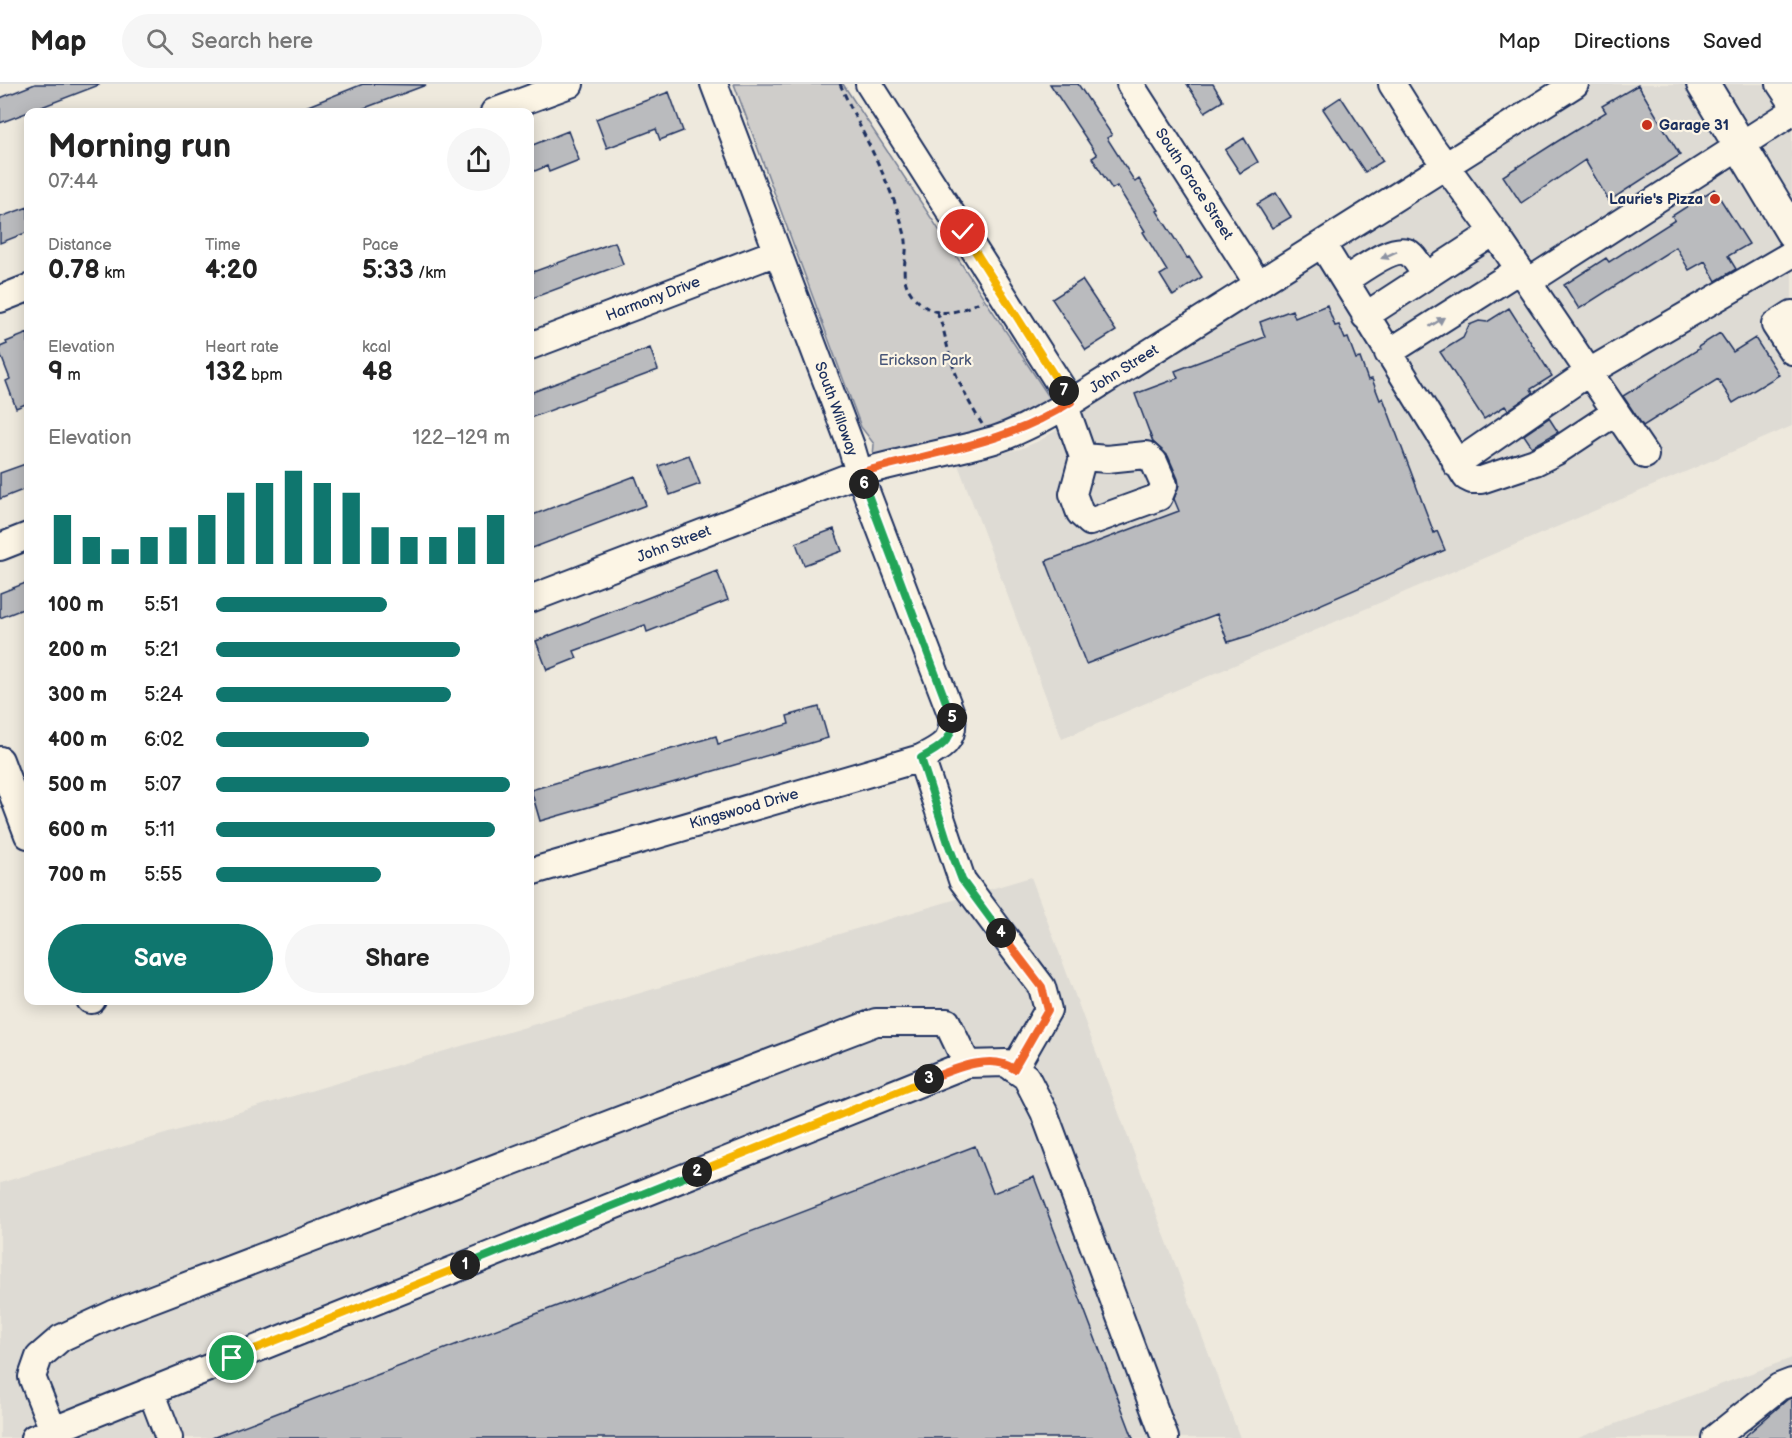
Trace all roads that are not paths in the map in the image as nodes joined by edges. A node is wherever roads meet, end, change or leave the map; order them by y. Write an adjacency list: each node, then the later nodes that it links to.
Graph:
1 (570, 84): 10 (street)
2 (714, 84): 17 (street, South Willoway)
3 (869, 84): 31 (street)
4 (1130, 84): 22 (street, South Grace Street)
5 (1392, 84): 13 (street)
6 (1703, 84): 12 (main road)
7 (1780, 84): 9 (street)
8 (1559, 88): 13 (street, John Street)
9 (1792, 102)
10 (505, 108)
11 (1792, 112): 12 (street)
12 (1741, 146): 15 (main road); 20 (street)
13 (1446, 165): 14 (street); 16 (street, John Street)
14 (1494, 232): 19 (street); 20 (street)
15 (1792, 232)
16 (1322, 244): 21 (street); 22 (street, John Street)
17 (777, 252): 27 (street, Harmony Drive); 36 (street, South Willoway)
18 (1792, 254): 30 (street)
19 (1426, 276): 21 (street, one-way to 21); 26 (street)
20 (1524, 276): 29 (street, one-way to 20); 30 (street)
21 (1345, 280): 26 (street)
22 (1258, 284): 31 (street, John Street)
23 (24, 290): 24 (street)
24 (0, 299)
25 (1792, 314): 28 (street)
26 (1365, 316): 29 (street)
27 (534, 344)
28 (1792, 351)
29 (1388, 353): 35 (street)
30 (1589, 372): 32 (street); 35 (street)
31 (1068, 404): 34 (street); 36 (street, John Street)
32 (1616, 412): 33 (street); 35 (street)
33 (1645, 455)
34 (1083, 457)
35 (1456, 464)
36 (859, 473): 39 (street, John Street); 40 (street, South Willoway)
37 (24, 538): 38 (street)
38 (0, 547)
39 (534, 597)
40 (950, 735): 41 (street, Kingswood Drive)
41 (921, 758): 45 (street, Kingswood Drive); 47 (street)
42 (0, 760): 43 (street)
43 (21, 795): 44 (street)
44 (24, 812)
45 (534, 871)
46 (967, 1064): 47 (street); 49 (street); 50 (street)
47 (1014, 1069): 52 (street)
48 (1792, 1382): 53 (street)
49 (151, 1391): 50 (street); 51 (street)
50 (48, 1435)
51 (169, 1438)
52 (1166, 1438)
53 (1715, 1438)

